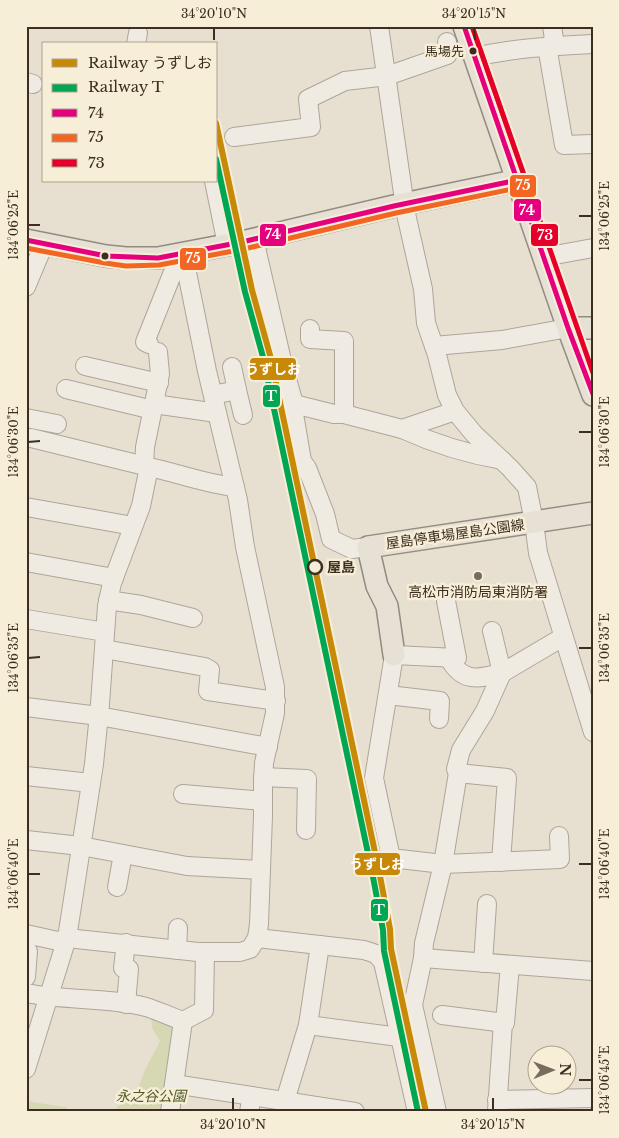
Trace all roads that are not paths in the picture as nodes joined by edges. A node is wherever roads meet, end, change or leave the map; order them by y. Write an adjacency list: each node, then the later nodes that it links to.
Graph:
1 (379, 26): 8 (street)
2 (464, 26): 7 (main road)
3 (552, 26): 6 (street)
4 (447, 42): 8 (street)
5 (593, 44): 6 (street)
6 (551, 46): 7 (street); 10 (street)
7 (475, 57): 11 (main road)
8 (387, 76): 9 (street); 13 (street)
9 (234, 137)
10 (593, 144)
11 (518, 180): 13 (main road); 18 (main road)
12 (214, 182): 16 (street)
13 (405, 204): 14 (main road); 24 (street)
14 (254, 239): 16 (main road); 32 (street)
15 (35, 242): 19 (main road); 20 (street)
16 (227, 245): 19 (main road)
17 (593, 248): 18 (street)
18 (544, 257): 21 (main road)
19 (185, 261): 27 (street); 31 (street)
20 (26, 287)
21 (568, 328): 22 (main road); 24 (street); 30 (main road)
22 (593, 328)
23 (310, 329): 37 (street)
24 (434, 346): 34 (street)
25 (85, 366): 27 (street)
26 (232, 367): 29 (street)
27 (159, 383): 33 (street)
28 (66, 389): 33 (street)
29 (237, 390): 31 (street); 36 (street)
30 (593, 394)
31 (213, 395): 35 (street)
32 (294, 404): 37 (street); 49 (street)
33 (154, 407): 35 (street); 43 (street)
34 (456, 411): 40 (street); 42 (street)
35 (217, 413): 44 (street)
36 (243, 414)
37 (344, 414): 40 (street)
38 (26, 418): 39 (street)
39 (56, 424)
40 (402, 430): 42 (street)
41 (31, 438): 43 (street)
42 (502, 460): 47 (street)
43 (146, 467): 44 (street); 48 (street)
44 (235, 488): 63 (street)
45 (26, 507): 48 (street)
46 (593, 513): 47 (main road, 屋島停車場屋島公園線)
47 (534, 522): 49 (main road, 屋島停車場屋島公園線); 57 (street)
48 (133, 526): 51 (street)
49 (368, 547): 59 (main road, 屋島停車場屋島公園線)
50 (26, 562): 51 (street)
51 (114, 578): 52 (street)
52 (108, 600): 54 (street); 58 (street)
53 (446, 601): 60 (street)
54 (192, 618)
55 (26, 619): 58 (street)
56 (492, 631): 61 (street)
57 (563, 637): 61 (street); 67 (street)
58 (105, 641): 63 (street); 65 (street)
59 (394, 655): 60 (street); 62 (street)
60 (450, 658): 61 (street)
61 (502, 673): 69 (street)
62 (388, 695): 66 (street); 81 (street)
63 (276, 701): 68 (street)
64 (26, 708): 65 (street)
65 (99, 716): 68 (street); 72 (street)
66 (439, 719)
67 (593, 732)
68 (268, 747): 71 (street)
69 (458, 773): 80 (street); 81 (street)
70 (26, 776): 72 (street)
71 (263, 777): 74 (street); 75 (street)
72 (91, 782): 78 (street)
73 (183, 794): 74 (street)
74 (263, 802): 82 (street)
75 (306, 830)
76 (559, 836): 80 (street)
77 (26, 840): 78 (street)
78 (81, 846): 79 (street); 86 (street)
79 (123, 854): 82 (street); 83 (street)
80 (501, 862): 81 (street)
81 (443, 864): 93 (street)
82 (261, 870): 87 (street)
83 (117, 887)
84 (487, 904): 94 (street)
85 (178, 928): 91 (street)
86 (67, 938): 88 (street); 89 (street); 99 (street)
87 (257, 938): 90 (street); 92 (street)
88 (27, 942): 97 (street)
89 (126, 943): 91 (street); 100 (street)
90 (320, 945): 104 (street); 105 (street)
91 (177, 950): 92 (street)
92 (205, 952): 102 (street)
93 (423, 958): 94 (street); 116 (street)
94 (483, 963): 95 (street)
95 (510, 965): 96 (street); 103 (street)
96 (593, 970)
97 (26, 977)
98 (26, 993): 99 (street)
99 (49, 998): 100 (street); 106 (street)
100 (126, 1004): 102 (street)
101 (442, 1015): 103 (street)
102 (183, 1021): 107 (street)
103 (504, 1022): 111 (street)
104 (308, 1025): 105 (street); 109 (street)
105 (399, 1037): 115 (street)
106 (26, 1069)
107 (174, 1084): 110 (street); 113 (street)
108 (593, 1098): 111 (street)
109 (285, 1101): 110 (street); 112 (street)
110 (250, 1104)
111 (497, 1106)
112 (328, 1110): 114 (street)
113 (170, 1112)
114 (355, 1112)
115 (417, 1112)
116 (437, 1112)

